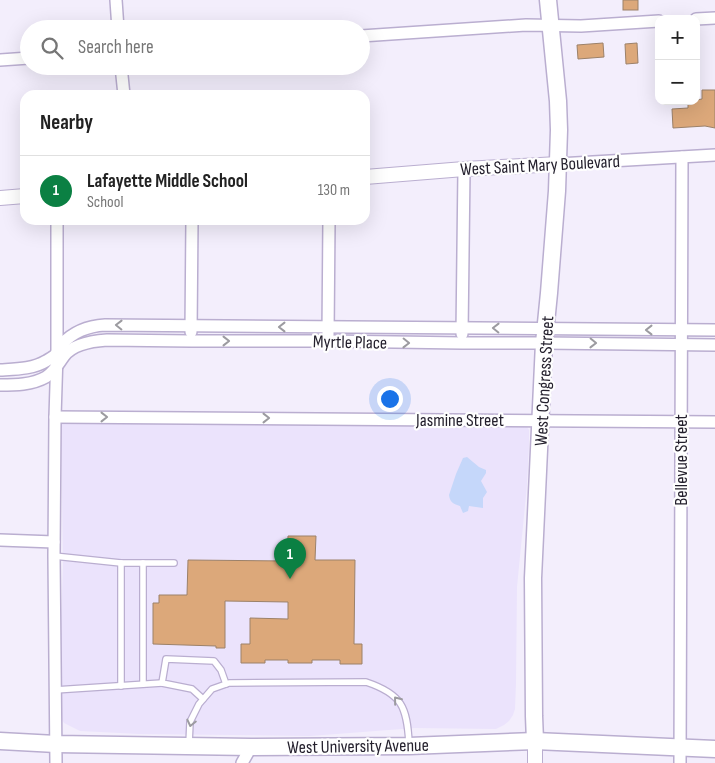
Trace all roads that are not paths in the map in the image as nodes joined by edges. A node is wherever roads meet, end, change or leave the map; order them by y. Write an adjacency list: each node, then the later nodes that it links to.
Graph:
1 (116, 0): 5 (street)
2 (548, 0): 7 (main road, West Congress Street)
3 (715, 18): 4 (street)
4 (700, 19)
5 (117, 20)
6 (655, 21): 7 (street)
7 (550, 26): 8 (street); 15 (main road, West Congress Street)
8 (370, 35)
9 (20, 59): 10 (street)
10 (0, 60)
11 (123, 75): 12 (street)
12 (124, 90)
13 (715, 155): 14 (street, West Saint Mary Boulevard)
14 (682, 157): 15 (street, West Saint Mary Boulevard); 26 (street, Bellevue Street)
15 (558, 164): 16 (street, West Saint Mary Boulevard); 28 (main road, West Congress Street)
16 (464, 169): 17 (street, West Saint Mary Boulevard); 25 (street)
17 (370, 177)
18 (20, 196): 19 (street)
19 (0, 198)
20 (57, 225): 34 (street)
21 (192, 225): 23 (street)
22 (329, 225): 24 (street)
23 (191, 327): 24 (street, Myrtle Place, one-way to 23); 29 (street); 34 (street, Myrtle Place, one-way to 34)
24 (328, 327): 25 (street, Myrtle Place); 30 (street)
25 (462, 328): 28 (street, Myrtle Place, one-way to 25); 31 (street)
26 (682, 330): 27 (street, Myrtle Place); 28 (street, Myrtle Place, one-way to 28); 32 (street, Bellevue Street)
27 (715, 330)
28 (545, 336): 31 (street, Myrtle Place); 32 (street, Myrtle Place, one-way to 32); 39 (main road, West Congress Street)
29 (191, 342): 30 (street, Myrtle Place, one-way to 30); 35 (street, Myrtle Place)
30 (328, 342): 31 (street, Myrtle Place, one-way to 31)
31 (462, 343)
32 (682, 345): 33 (street, Myrtle Place); 40 (street, Bellevue Street)
33 (715, 345)
34 (57, 354): 35 (street); 36 (street, Myrtle Place)
35 (56, 368): 37 (street, Myrtle Place); 38 (street)
36 (0, 370)
37 (0, 385)
38 (55, 417): 39 (street, Jasmine Street, one-way to 39); 43 (street)
39 (541, 420): 40 (street, Jasmine Street); 54 (main road, West Congress Street)
40 (682, 422): 41 (street, Jasmine Street); 61 (street, Bellevue Street)
41 (715, 422)
42 (0, 540): 43 (street)
43 (54, 542): 44 (street)
44 (54, 556): 45 (lane); 52 (street)
45 (121, 563): 46 (lane); 51 (lane)
46 (143, 563): 47 (lane); 49 (lane)
47 (174, 564)
48 (162, 683): 49 (lane); 50 (lane); 53 (lane)
49 (143, 684): 51 (lane)
50 (226, 684): 53 (lane); 58 (lane, one-way to 50)
51 (121, 686): 52 (lane)
52 (55, 690): 56 (street)
53 (203, 699): 57 (lane, one-way to 57)
54 (535, 741): 58 (main road, West University Avenue); 61 (main road, West University Avenue); 64 (street, West Congress Street)
55 (0, 742): 56 (main road, West University Avenue)
56 (56, 744): 57 (main road, West University Avenue); 62 (street)
57 (189, 746): 59 (main road, West University Avenue)
58 (409, 746): 59 (main road, West University Avenue)
59 (251, 747): 63 (street)
60 (715, 749): 61 (main road, West University Avenue)
61 (680, 756)
62 (56, 763)
63 (242, 763)
64 (535, 763)

